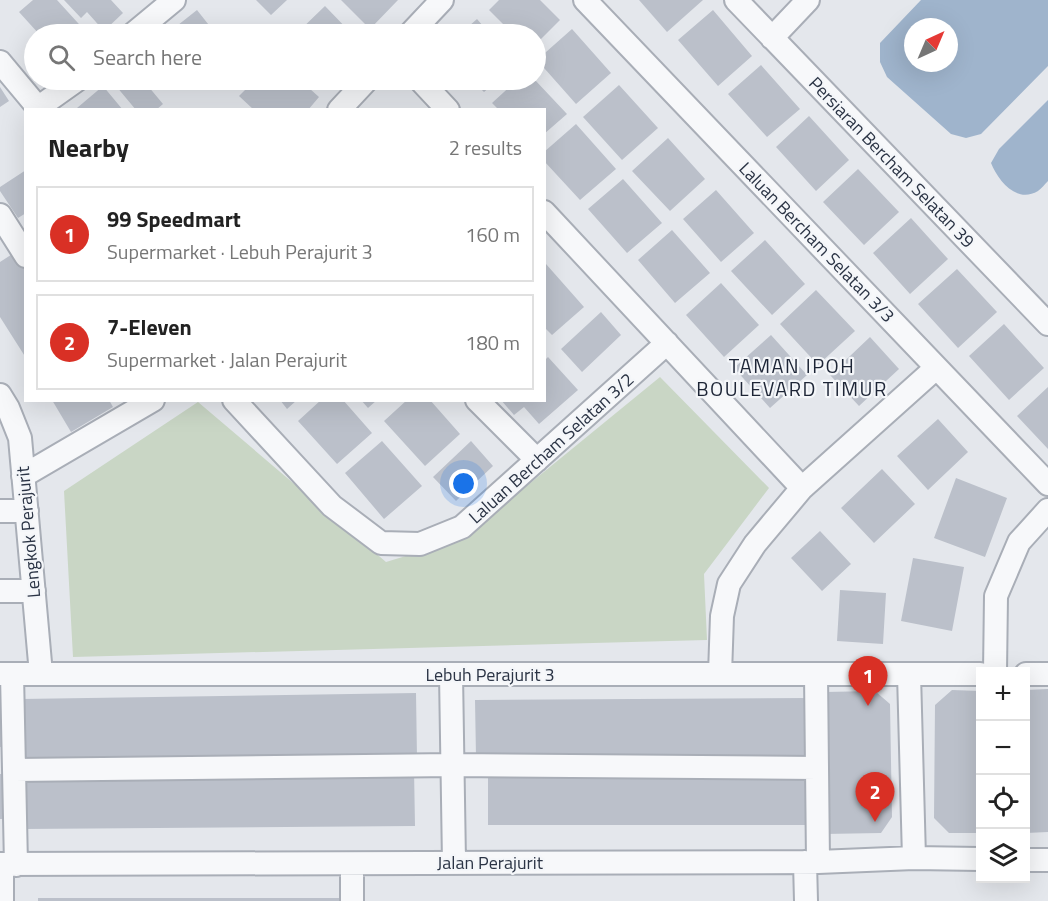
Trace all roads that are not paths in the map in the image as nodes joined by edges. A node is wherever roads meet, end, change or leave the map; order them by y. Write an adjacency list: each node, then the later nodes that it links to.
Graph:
1 (174, 0): 6 (street)
2 (442, 0): 7 (street)
3 (585, 0): 21 (street, Laluan Bercham Selatan 3/3)
4 (736, 0): 8 (street, Persiaran Bercham Selatan 39)
5 (808, 0): 8 (street)
6 (145, 24)
7 (419, 24)
8 (772, 38): 19 (street, Persiaran Bercham Selatan 39)
9 (0, 62): 13 (street)
10 (63, 90): 13 (street)
11 (358, 90): 14 (street)
12 (429, 90): 15 (street)
13 (39, 108)
14 (341, 108)
15 (446, 108)
16 (546, 214): 20 (street)
17 (0, 215): 18 (street)
18 (24, 253)
19 (1048, 324)
20 (667, 343): 27 (street, Laluan Bercham Selatan 3/2); 30 (street)
21 (936, 368): 29 (street, Laluan Bercham Selatan 3/3); 30 (street)
22 (146, 402): 26 (street)
23 (236, 402): 27 (street, Laluan Bercham Selatan 3/2)
24 (479, 402): 27 (street)
25 (3, 407): 28 (street, Lengkok Perajurit)
26 (122, 409): 28 (street)
27 (537, 460)
28 (23, 476): 33 (street, Lengkok Perajurit)
29 (1048, 484)
30 (802, 488): 40 (street)
31 (1048, 510): 36 (street)
32 (0, 511): 33 (street)
33 (27, 511): 35 (street, Lengkok Perajurit)
34 (0, 591): 35 (street)
35 (34, 591): 38 (street, Lengkok Perajurit)
36 (995, 667)
37 (6, 674): 38 (street, Lebuh Perajurit 3); 48 (street)
38 (41, 674): 39 (street, Lebuh Perajurit 3)
39 (451, 674): 40 (street, Lebuh Perajurit 3); 46 (street)
40 (720, 674): 41 (street, Lebuh Perajurit 3)
41 (816, 674): 42 (street, Lebuh Perajurit 3); 47 (street)
42 (909, 674): 43 (street, Lebuh Perajurit 3); 49 (street)
43 (976, 674)
44 (1030, 674): 45 (street)
45 (1048, 674)
46 (453, 765): 47 (street); 48 (street); 53 (street)
47 (817, 768): 54 (street)
48 (15, 770): 55 (street)
49 (914, 858): 50 (street, Jalan Perajurit); 54 (street, Jalan Perajurit)
50 (976, 859)
51 (1030, 860): 52 (street)
52 (1048, 860)
53 (454, 862): 54 (street, Jalan Perajurit); 56 (street, Jalan Perajurit)
54 (812, 862): 59 (street)
55 (6, 865): 56 (street, Jalan Perajurit); 57 (street)
56 (352, 865): 58 (street)
57 (2, 901)
58 (352, 901)
59 (806, 901)

